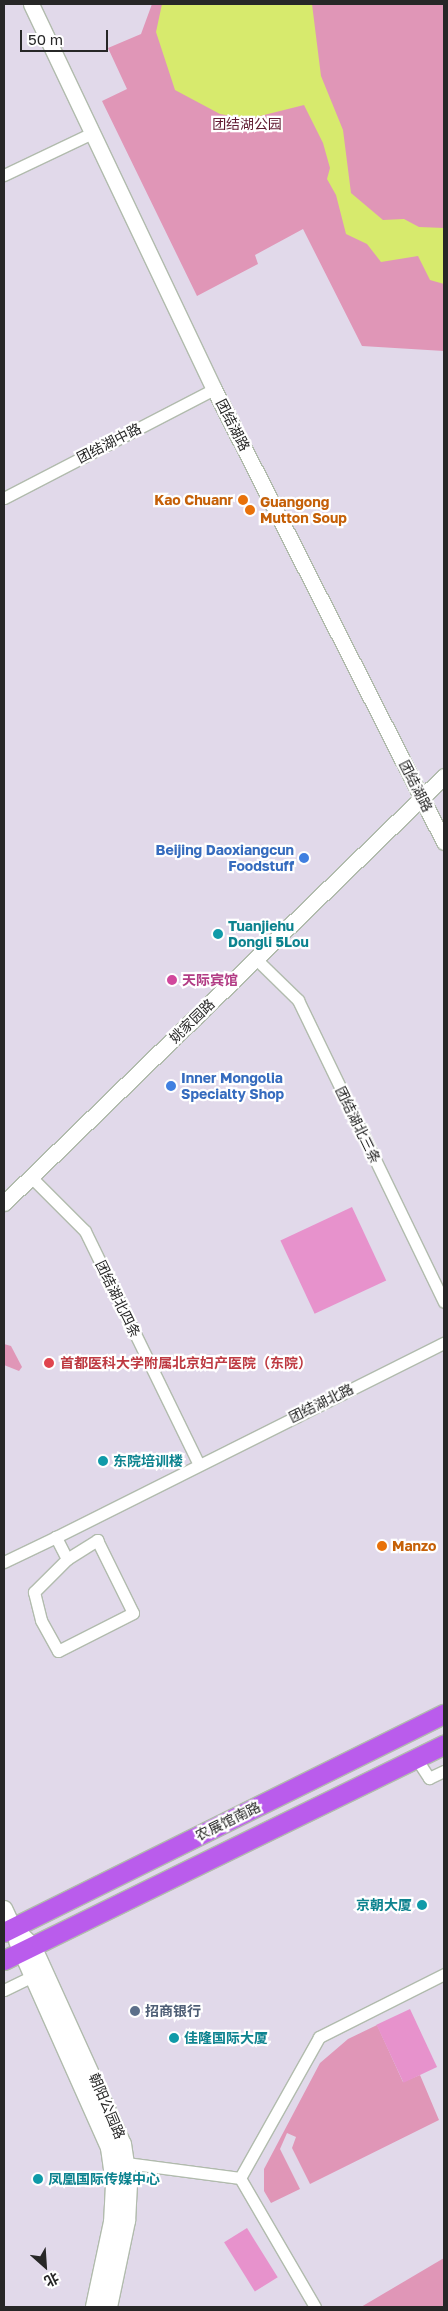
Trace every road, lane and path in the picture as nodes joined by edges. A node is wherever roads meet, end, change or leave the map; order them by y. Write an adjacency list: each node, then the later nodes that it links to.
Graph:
1 (30, 4): 2 (street, 团结湖路)
2 (92, 133): 3 (street); 4 (street, 团结湖路)
3 (4, 175)
4 (214, 389): 5 (street, 团结湖中路); 7 (street, 团结湖路)
5 (4, 498)
6 (444, 776): 7 (street, 姚家园路)
7 (422, 797): 8 (street, 团结湖路); 9 (street, 姚家园路)
8 (444, 842)
9 (256, 959): 10 (street, 姚家园路); 12 (street, 团结湖北三条)
10 (31, 1177): 11 (street, 姚家园路); 14 (street, 团结湖北四条)
11 (4, 1203)
12 (444, 1302)
13 (444, 1343): 14 (street, 团结湖北路)
14 (198, 1463): 15 (street, 团结湖北路)
15 (56, 1537): 16 (street); 17 (street, 团结湖北路)
16 (67, 1559): 16 (street)
17 (4, 1562)
18 (444, 1714): 23 (main road, 农展馆南路)
19 (444, 1744): 20 (main road, 农展馆南路)
20 (416, 1758): 21 (street); 24 (main road, 农展馆南路)
21 (444, 1771)
22 (4, 1908): 23 (street)
23 (8, 1929): 24 (main road)
24 (27, 1949): 25 (main road, 农展馆南路); 27 (main road, 朝阳公园路); 29 (main road, 朝阳公园路)
25 (4, 1960)
26 (444, 1974): 30 (street)
27 (32, 1976): 28 (street); 31 (main road, 朝阳公园路)
28 (4, 1990)
29 (126, 2162): 30 (street); 32 (main road, 朝阳公园路)
30 (240, 2178): 33 (street)
31 (94, 2307)
32 (109, 2307)
33 (314, 2307)

